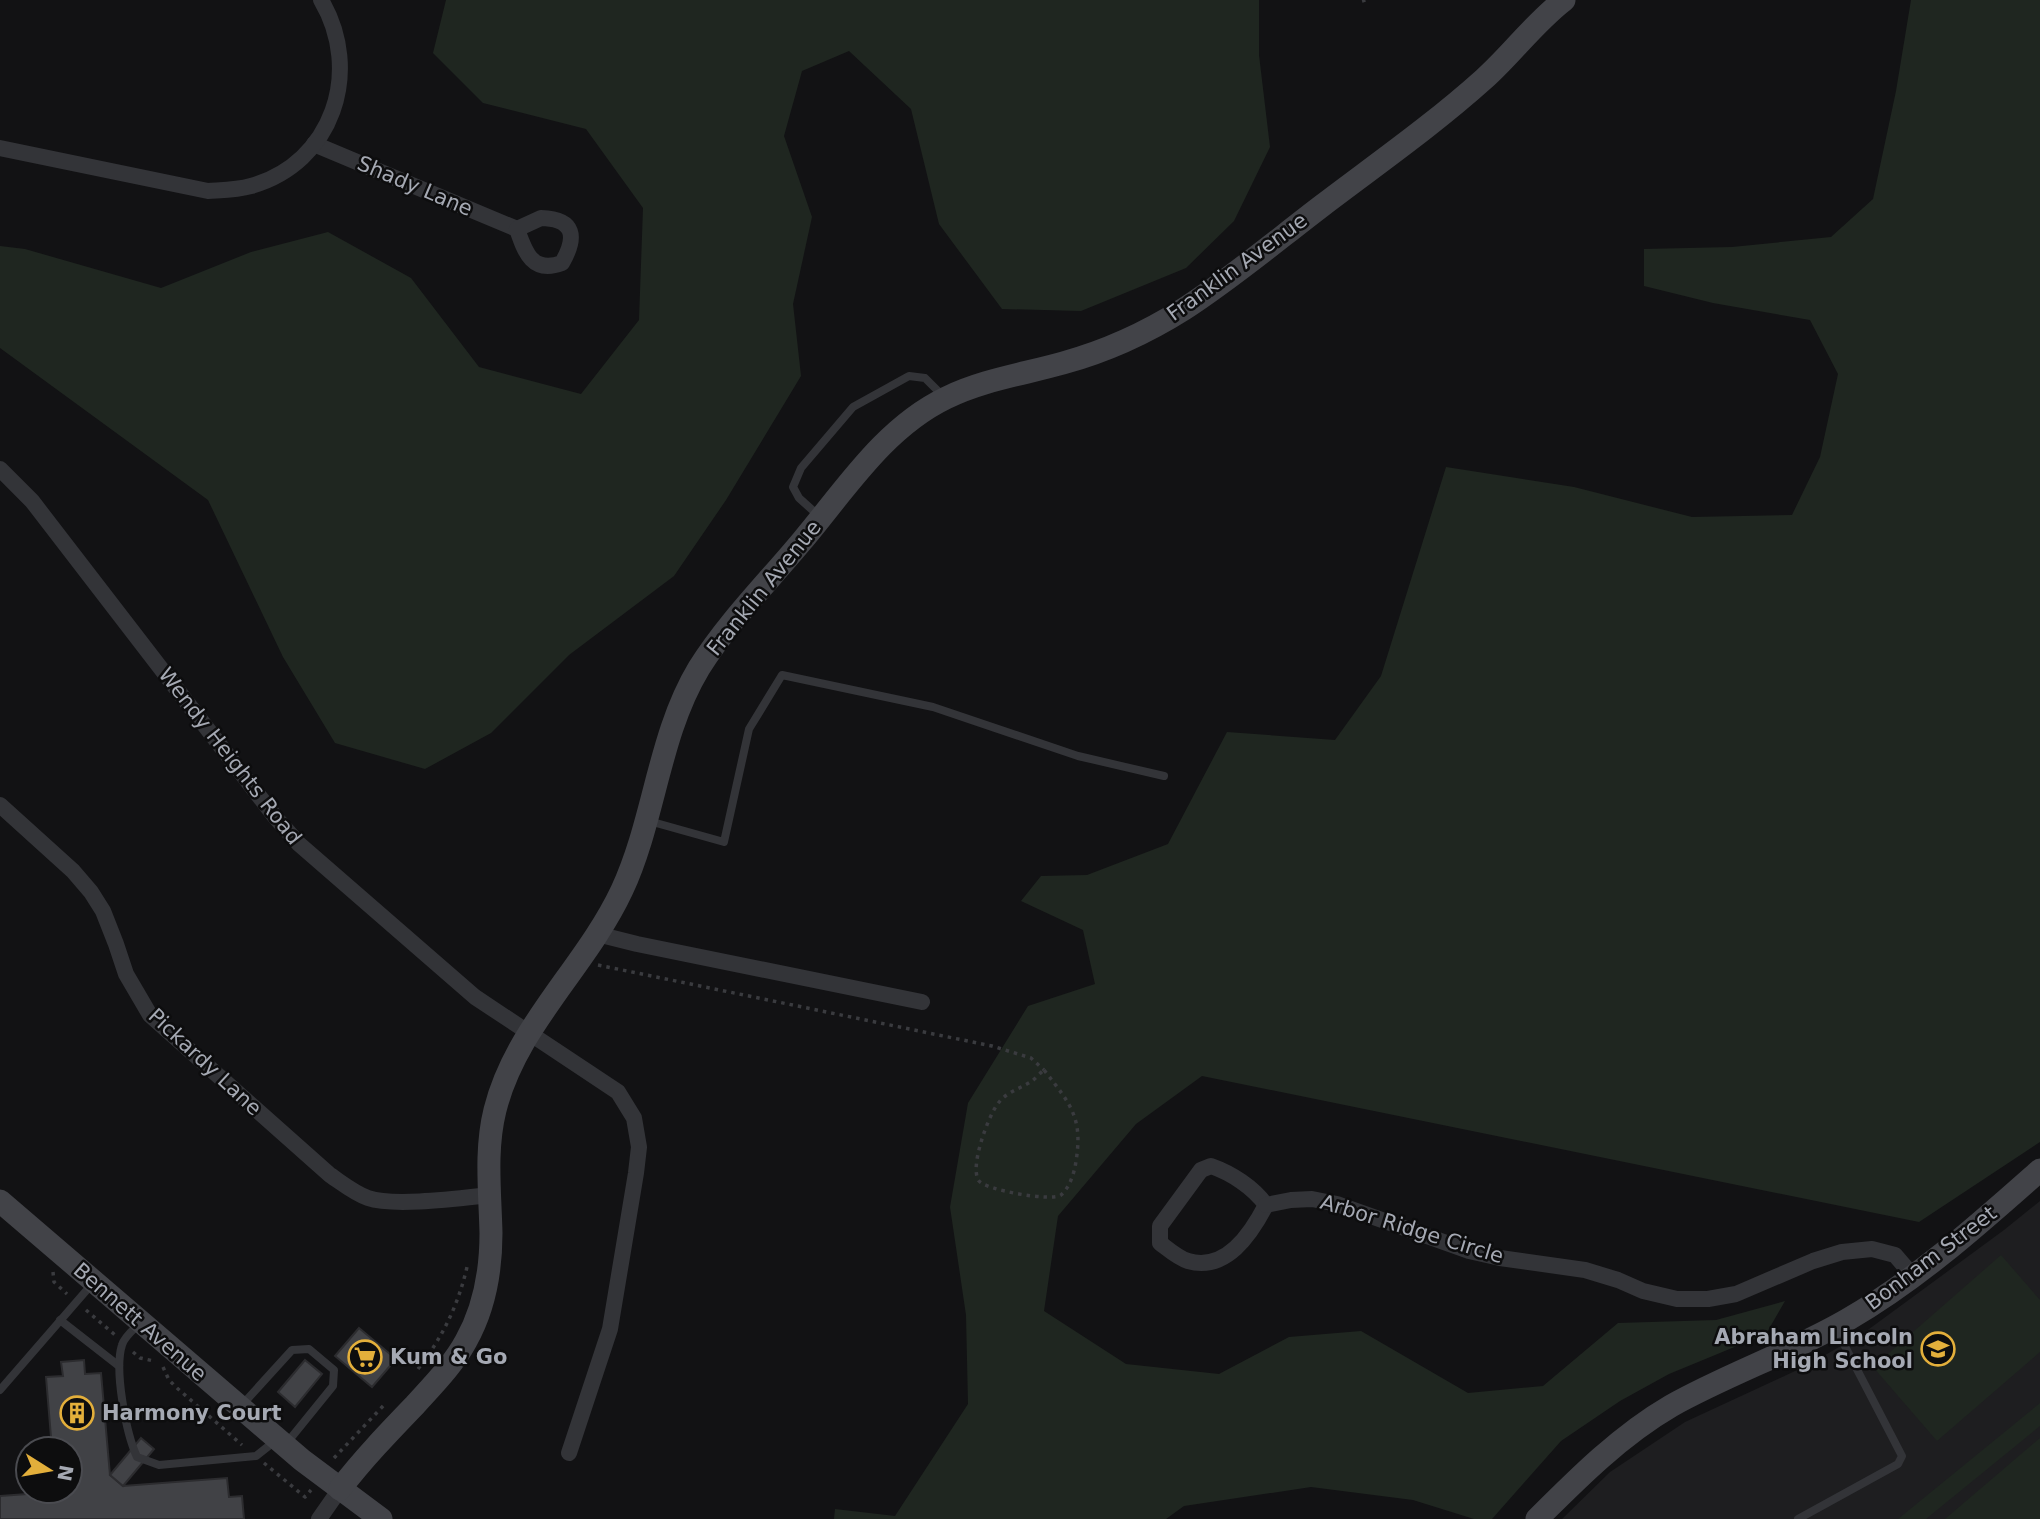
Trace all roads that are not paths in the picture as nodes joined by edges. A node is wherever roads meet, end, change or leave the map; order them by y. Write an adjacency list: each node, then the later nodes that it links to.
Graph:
1 (321, 0): 3 (street)
2 (1564, 0): 6 (street, Franklin Avenue)
3 (314, 144): 4 (street); 5 (street, Shady Lane)
4 (0, 148)
5 (517, 229)
6 (945, 398): 8 (street, Franklin Avenue); 8 (lane)
7 (0, 469): 14 (street, Wendy Heights Road)
8 (821, 518): 11 (street, Franklin Avenue)
9 (1164, 776): 11 (lane)
10 (0, 805): 16 (street, Pickardy Lane)
11 (646, 821): 12 (street, Franklin Avenue)
12 (597, 934): 13 (street); 14 (street, Franklin Avenue)
13 (922, 1002)
14 (528, 1034): 16 (street, Franklin Avenue); 28 (street, Wendy Heights Road)
15 (2040, 1170): 19 (street, Bonham Street)
16 (490, 1195): 29 (street, Franklin Avenue)
17 (0, 1201): 20 (street, Bennett Avenue)
18 (1266, 1205): 18 (street); 19 (street, Arbor Ridge Circle)
19 (1913, 1276): 23 (street, Bonham Street)
20 (94, 1281): 21 (lane); 22 (street, Bennett Avenue)
21 (60, 1320): 24 (lane); 25 (lane)
22 (141, 1322): 24 (lane); 26 (street, Bennett Avenue)
23 (1835, 1326): 32 (street, Bonham Street); 33 (lane)
24 (119, 1366): 27 (lane)
25 (0, 1390)
26 (240, 1407): 27 (street, Bennett Avenue); 27 (lane)
27 (281, 1442): 29 (street, Bennett Avenue)
28 (569, 1453)
29 (340, 1489): 30 (street, Franklin Avenue); 31 (street, Bennett Avenue)
30 (319, 1519)
31 (381, 1519)
32 (1537, 1519)
33 (1798, 1519)

